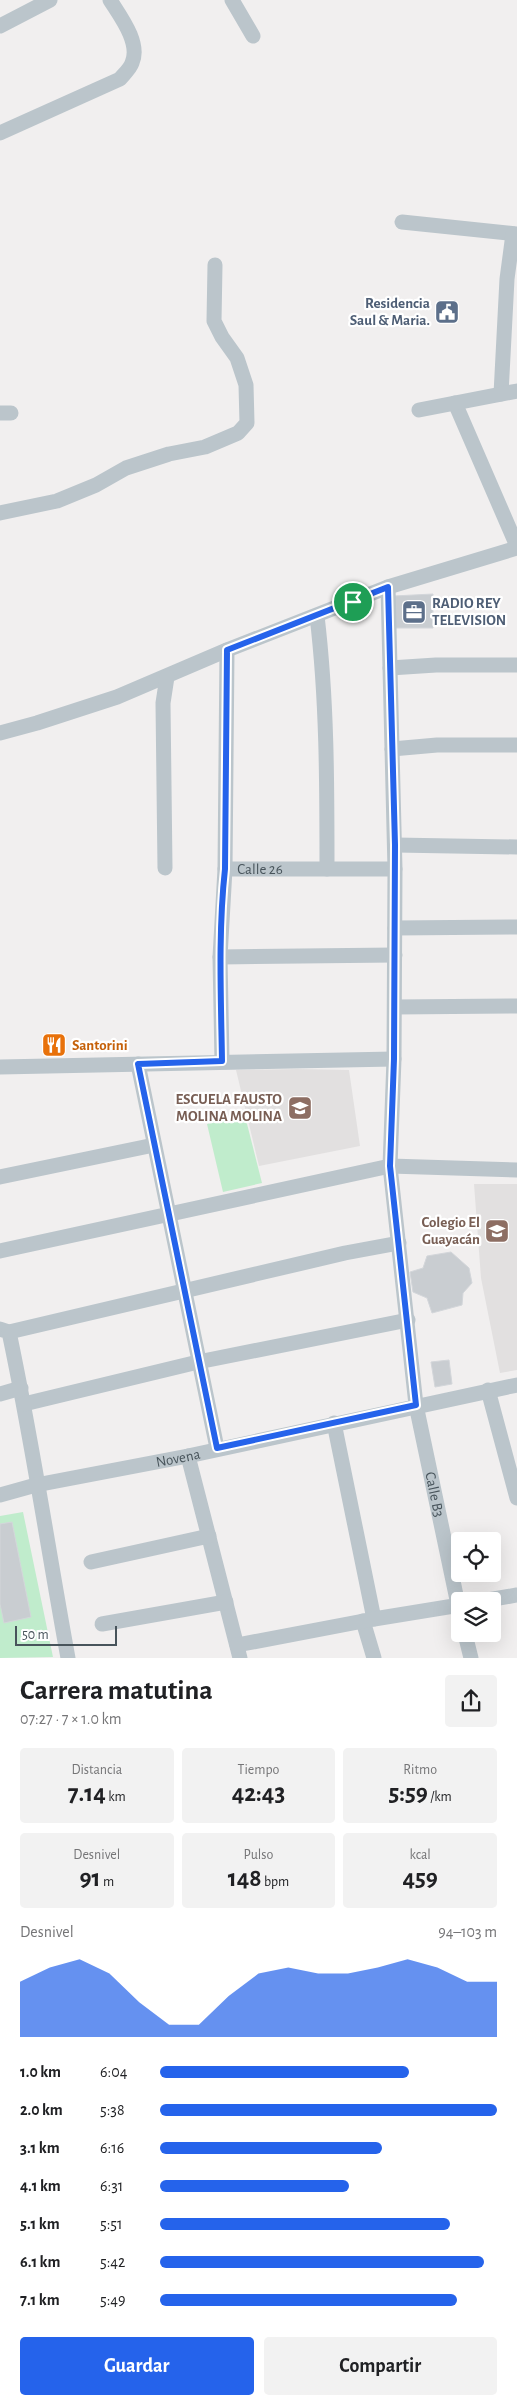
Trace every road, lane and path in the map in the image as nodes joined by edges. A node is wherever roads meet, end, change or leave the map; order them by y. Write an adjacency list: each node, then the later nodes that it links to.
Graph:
1 (50, 0): 4 (street)
2 (110, 0): 6 (street)
3 (232, 0): 5 (street)
4 (0, 26)
5 (253, 36)
6 (0, 133)
7 (402, 222): 8 (street)
8 (515, 234): 11 (street)
9 (215, 265): 14 (street)
10 (517, 391): 11 (street)
11 (501, 394): 12 (street)
12 (456, 403): 13 (street); 15 (street)
13 (419, 410)
14 (0, 513)
15 (517, 547): 16 (street)
16 (388, 587): 17 (street); 20 (street)
17 (317, 616): 18 (street); 29 (street)
18 (227, 650): 21 (street); 28 (street, Calle 26)
19 (517, 665): 20 (street)
20 (390, 668): 24 (street)
21 (167, 677): 22 (street); 27 (street)
22 (0, 733)
23 (517, 745): 24 (street)
24 (392, 749): 25 (street)
25 (395, 845): 26 (street); 30 (street)
26 (517, 847)
27 (165, 868)
28 (225, 869): 29 (street, Calle 26); 34 (street)
29 (327, 869): 30 (street, Calle 26)
30 (395, 869): 32 (street)
31 (517, 927): 32 (street)
32 (395, 928): 33 (street)
33 (395, 955): 34 (street); 36 (street)
34 (220, 957): 38 (street)
35 (517, 1006): 36 (street)
36 (395, 1007): 37 (street)
37 (394, 1059): 38 (street); 42 (street)
38 (222, 1061): 39 (street)
39 (138, 1064): 40 (street); 41 (street)
40 (0, 1066)
41 (154, 1145): 44 (street); 45 (street)
42 (390, 1166): 43 (street); 45 (street); 46 (street)
43 (517, 1170)
44 (0, 1177)
45 (167, 1214): 47 (street); 48 (street)
46 (399, 1244): 48 (street); 49 (street)
47 (0, 1251)
48 (184, 1292): 50 (street); 51 (street)
49 (408, 1320): 51 (street); 57 (street)
50 (4, 1331): 53 (street)
51 (198, 1362): 56 (street); 59 (street)
52 (517, 1385): 54 (street, Novena)
53 (21, 1388): 55 (street); 56 (street)
54 (488, 1390): 57 (street, Novena); 63 (street)
55 (0, 1394)
56 (24, 1404): 61 (street)
57 (416, 1405): 58 (street, Novena); 66 (street, Calle B3)
58 (334, 1423): 59 (street, Novena); 71 (street)
59 (217, 1448): 60 (street, Novena)
60 (188, 1456): 61 (street, Novena); 64 (street)
61 (36, 1485): 62 (street, Novena); 75 (street)
62 (0, 1495)
63 (517, 1498)
64 (209, 1536): 65 (street); 69 (street)
65 (91, 1562)
66 (456, 1592)
67 (517, 1595): 68 (street)
68 (501, 1598)
69 (226, 1602): 72 (street); 74 (street)
70 (451, 1609): 71 (street)
71 (369, 1620): 74 (street); 76 (street)
72 (102, 1624)
73 (467, 1642): 77 (street)
74 (238, 1651)
75 (68, 1658)
76 (374, 1658)
77 (471, 1658)

